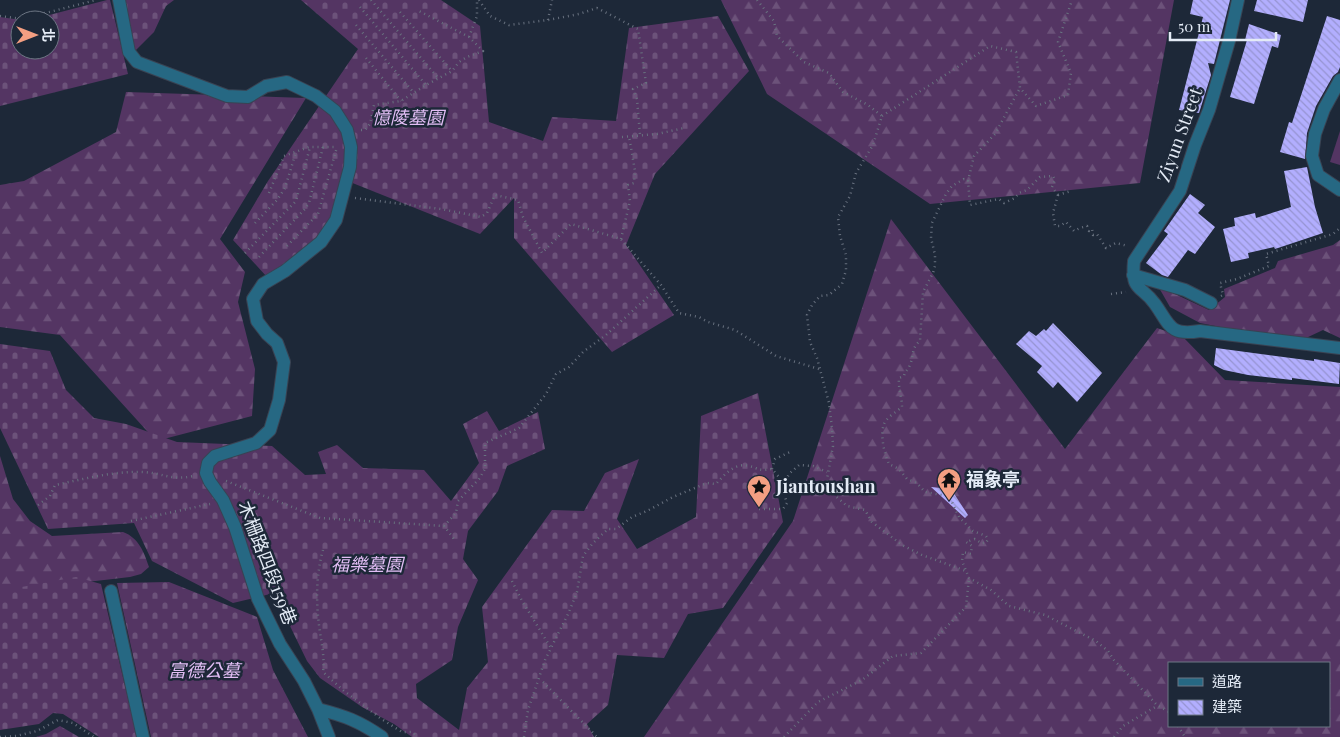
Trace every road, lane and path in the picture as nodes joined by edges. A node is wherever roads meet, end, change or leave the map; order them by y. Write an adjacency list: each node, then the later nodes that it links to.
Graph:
1 (96, 0): 12 (path)
2 (119, 0): 26 (street)
3 (371, 0): 18 (path)
4 (478, 0): 13 (path); 15 (path)
5 (552, 0): 13 (path)
6 (758, 0): 24 (path)
7 (1072, 0): 21 (path)
8 (1238, 0): 48 (street, Ziyun Street)
9 (360, 7): 20 (path)
10 (420, 11): 15 (path)
11 (400, 12): 17 (path)
12 (0, 16)
13 (548, 20): 27 (path)
14 (356, 25): 22 (path)
15 (469, 37): 17 (path)
16 (366, 58): 23 (path)
17 (452, 71): 18 (path)
18 (439, 79): 20 (path)
19 (1340, 80): 36 (street)
20 (426, 84): 22 (path)
21 (1020, 88): 24 (path); 35 (path)
22 (414, 93): 23 (path)
23 (401, 101): 26 (path)
24 (882, 116): 52 (path)
25 (684, 128): 27 (path)
26 (347, 130): 33 (street)
27 (640, 135): 28 (path)
28 (629, 136): 29 (path); 43 (path)
29 (622, 137)
30 (310, 147): 31 (path); 34 (path); 46 (path)
31 (323, 147): 32 (path); 47 (path)
32 (336, 147): 33 (path); 45 (path)
33 (351, 147): 40 (street)
34 (296, 152): 38 (path); 41 (path)
35 (968, 181): 39 (path); 66 (path)
36 (1340, 190)
37 (1071, 191): 39 (path)
38 (269, 193)
39 (1058, 195): 44 (path)
40 (343, 197): 43 (path); 56 (street)
41 (255, 223)
42 (1340, 228): 50 (path)
43 (621, 239): 49 (path)
44 (1110, 245)
45 (287, 246)
46 (245, 253)
47 (258, 257)
48 (1133, 275): 50 (street); 51 (street)
49 (661, 285): 52 (path); 63 (path)
50 (1211, 303)
51 (1340, 348)
52 (819, 370): 55 (path)
53 (790, 452): 54 (path)
54 (772, 468): 58 (path); 70 (path)
55 (827, 472): 58 (path); 66 (path)
56 (206, 473): 59 (street, 木柵路四段159巷); 63 (path)
57 (187, 477): 60 (path)
58 (782, 488): 61 (path)
59 (223, 500): 62 (path); 73 (street, 木柵路四段159巷)
60 (38, 506)
61 (759, 509)
62 (131, 521)
63 (444, 526): 64 (path)
64 (454, 539)
65 (323, 550): 80 (path)
66 (966, 570): 67 (path)
67 (968, 578): 72 (path); 83 (path)
68 (512, 581): 70 (path)
69 (110, 591): 77 (street)
70 (551, 648): 81 (path)
71 (543, 682): 82 (path)
72 (1157, 706): 74 (path); 84 (path)
73 (318, 709): 78 (street, 木柵路四段159巷); 79 (street)
74 (1168, 712)
75 (0, 736): 76 (path)
76 (94, 737)
77 (143, 737)
78 (329, 737)
79 (382, 737)
80 (418, 737)
81 (524, 737)
82 (598, 737)
83 (784, 737)
84 (1114, 737)

